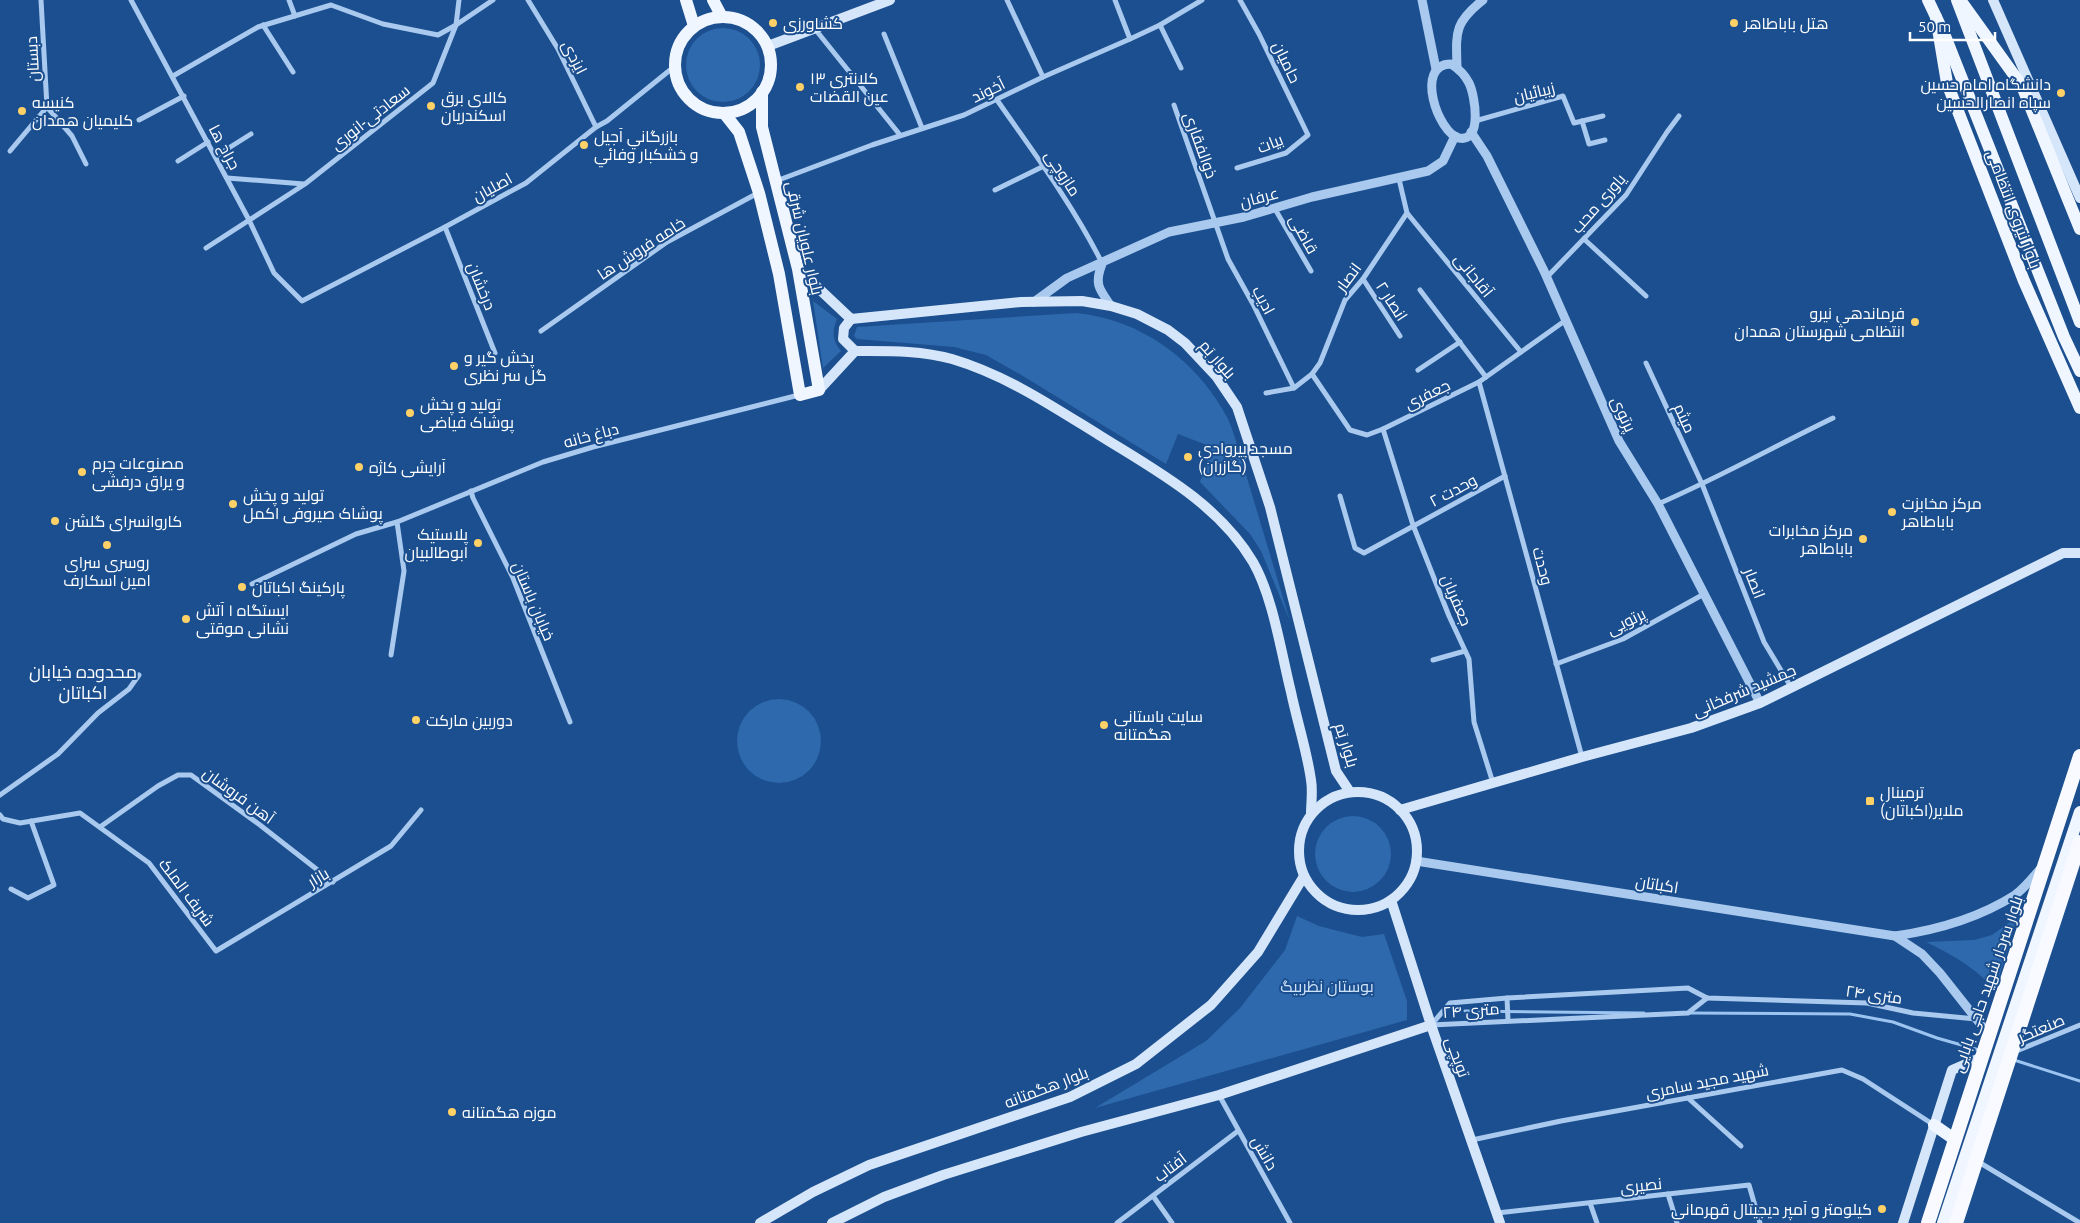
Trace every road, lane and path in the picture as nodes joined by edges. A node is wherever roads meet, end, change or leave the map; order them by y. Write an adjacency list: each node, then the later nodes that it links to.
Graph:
1 (42, 0): 41 (street, دبستان)
2 (131, 0): 35 (street, جراح ها)
3 (289, 0): 19 (street)
4 (459, 0): 23 (street, سعادتی-انوری)
5 (493, 0): 23 (street)
6 (528, 0): 48 (street, ایزدی)
7 (686, 0): 25 (main road)
8 (713, 0): 20 (main road)
9 (890, 0): 26 (main road)
10 (1007, 0): 36 (street)
11 (1115, 0): 28 (street)
12 (1202, 0): 24 (street, آخوند)
13 (1240, 0): 53 (street, حامیان)
14 (1422, 0): 33 (street)
15 (1483, 0): 31 (street)
16 (1928, 0): 21 (main road, بلوار نیروی انتظامی)
17 (1959, 0): 75 (main road); 90 (main road)
18 (1993, 0): 69 (main road)
19 (295, 16): 22 (street); 23 (street)
20 (722, 17): 25 (main road); 29 (main road)
21 (1936, 17): 99 (main road, بلوار نیروی انتظامی); 105 (main road, بلوار نیروی انتظامی)
22 (263, 25): 34 (street); 35 (street)
23 (456, 25): 66 (street, سعادتی-انوری)
24 (1160, 25): 28 (street, آخوند); 32 (street)
25 (694, 26): 30 (main road)
26 (815, 29): 29 (main road); 52 (street)
27 (884, 34): 49 (street)
28 (1130, 39): 36 (street, آخوند)
29 (768, 46): 37 (main road)
30 (675, 66): 42 (main road); 48 (street, اصلیان)
31 (1457, 67): 33 (street); 46 (street)
32 (1181, 68)
33 (1436, 69): 54 (street)
34 (293, 72)
35 (173, 76): 38 (street, جراح ها)
36 (1044, 77): 39 (street, آخوند)
37 (762, 92): 42 (main road); 65 (main road, بلوار علویان شرقی)
38 (184, 96): 45 (street); 56 (street, جراح ها)
39 (997, 100): 49 (street, آخوند); 61 (street, مازوچی)
40 (1174, 105): 73 (street, ذوالفقاری)
41 (48, 107): 57 (street); 60 (street)
42 (724, 113): 68 (main road, بلوار علویان شرقی)
43 (1603, 116): 47 (street)
44 (1679, 116): 76 (street, یاوری محب)
45 (139, 120)
46 (1475, 121): 47 (street, زیبائیان); 50 (street)
47 (1582, 121): 55 (street, زیبائیان)
48 (596, 127): 74 (street, اصلیان)
49 (922, 128): 52 (street, آخوند)
50 (1471, 132): 54 (street); 81 (street, پرتوی)
51 (251, 134): 58 (street)
52 (900, 135): 65 (street, آخوند)
53 (1308, 135): 62 (street, بیات)
54 (1455, 136): 64 (street, عرفان)
55 (1605, 140)
56 (208, 142): 58 (street, جراح ها); 59 (street)
57 (10, 151)
58 (216, 156): 63 (street, جراح ها)
59 (178, 160)
60 (86, 164)
61 (1044, 166): 67 (street); 78 (street, مازوچی)
62 (1237, 168)
63 (227, 178): 66 (street); 72 (street, جراح ها)
64 (1399, 179): 70 (street, عرفان); 71 (street)
65 (776, 181): 79 (main road, بلوار علویان شرقی)
66 (304, 184): 72 (street, سعادتی-انوری)
67 (995, 190)
68 (759, 193): 91 (street, خامه فروش ها); 107 (main road, بلوار علویان شرقی)
69 (2080, 198)
70 (1275, 209): 73 (street, عرفان); 80 (street, قاضی)
71 (1407, 213): 82 (street, انصار); 95 (street, آقاجانی)
72 (249, 220): 77 (street, سعادتی-انوری); 85 (street, جراح ها)
73 (1216, 222): 78 (street, عرفان); 103 (street, ادیب)
74 (446, 227): 85 (street, اصلیان); 96 (street, درخشان)
75 (2080, 229)
76 (1584, 239): 81 (street, یاوری محب); 84 (street)
77 (206, 248)
78 (1102, 264): 86 (street, عرفان); 87 (street)
79 (798, 269): 88 (main road); 104 (main road, بلوار علویان شرقی)
80 (1311, 271)
81 (1547, 277): 89 (street, پرتوی)
82 (1363, 279): 92 (street, انصار ۲); 100 (street, انصار)
83 (1420, 290): 93 (street)
84 (1646, 296)
85 (302, 301)
86 (1034, 302): 87 (main road, بلوار بَم); 88 (main road, بلوار بَم)
87 (1111, 306): 132 (main road, بلوار بَم)
88 (851, 319): 94 (main road)
89 (1566, 320): 95 (street, جعفری); 115 (street, پرتوی)
90 (2080, 322)
91 (541, 331)
92 (1400, 336)
93 (1460, 342): 98 (street); 101 (street)
94 (855, 351): 104 (main road); 137 (main road)
95 (1521, 352): 101 (street, جعفری)
96 (496, 353)
97 (1646, 363): 112 (street, میثم)
98 (1418, 370)
99 (2080, 371)
100 (1312, 374): 103 (street, انصار); 110 (street, جعفری)
101 (1486, 377): 102 (street, جعفری)
102 (1480, 382): 110 (street, جعفری); 111 (street, وحدت)
103 (1294, 388): 106 (street, انصار)
104 (819, 390): 107 (main road)
105 (2076, 392): 108 (main road, بلوار نیروی انتظامی)
106 (1266, 393)
107 (800, 395): 113 (street, دباغ خانه)
108 (2080, 408)
109 (1833, 418): 112 (street)
110 (1383, 429): 117 (street, جعفریان)
111 (1505, 476): 117 (street, وحدت ۲); 124 (street, وحدت)
112 (1702, 484): 115 (street); 126 (street, انصار)
113 (471, 491): 116 (street, دباغ خانه); 128 (street, خیابان باستان)
114 (1340, 496): 117 (street, وحدت ۲)
115 (1658, 504): 120 (street, پرتوی)
116 (397, 522): 119 (street, دباغ خانه); 122 (street)
117 (1413, 525): 121 (street, جعفریان)
118 (2080, 553): 126 (main road, جمشید شرفخانی)
119 (252, 584)
120 (1704, 594): 124 (street, پرتویی); 127 (street, پرتوی)
121 (1465, 651): 123 (street); 131 (street, جعفریان)
122 (391, 654)
123 (1433, 660)
124 (1556, 664): 130 (street, وحدت)
125 (139, 675): 133 (street)
126 (1792, 688): 127 (main road, جمشید شرفخانی)
127 (1760, 703): 130 (main road, جمشید شرفخانی)
128 (570, 722)
129 (2080, 756): 143 (highway, بلوار سردار شهید حاجی بابایی)
130 (1582, 757): 131 (main road, جمشید شرفخانی)
131 (1493, 783): 135 (main road, جمشید شرفخانی)
132 (1350, 792): 135 (main road); 137 (main road)
133 (0, 795)
134 (421, 810): 145 (street, بازار)
135 (1400, 810): 142 (main road)
136 (2080, 812): 181 (main road)
137 (1311, 814): 144 (main road)
138 (0, 815): 139 (street, شریف الملک)
139 (31, 821): 140 (street, شریف الملک); 146 (street)
140 (100, 827): 145 (street, آهن فروشان); 149 (street, شریف الملک)
141 (2080, 842): 157 (highway)
142 (1416, 861): 147 (main road); 148 (street, اکباتان)
143 (2047, 862): 148 (street); 156 (highway, بلوار سردار شهید حاجی بابایی)
144 (1304, 876): 147 (main road); 171 (main road, بلوار هگمتانه)
145 (333, 882): 149 (street, بازار)
146 (11, 890)
147 (1391, 900): 154 (main road, توپچی)
148 (1895, 936): 153 (street)
149 (216, 951)
150 (1507, 998): 151 (street, ۲۴ متری); 152 (street); 154 (street, ۲۴ متری)
151 (1707, 998): 152 (street, ۲۴ متری); 153 (street, ۲۴ متری)
152 (1508, 1020): 154 (street, ۲۴ متری)
153 (1977, 1020): 156 (street)
154 (1431, 1025): 159 (main road); 164 (main road, توپچی)
155 (2080, 1025): 157 (street, صنعتگر)
156 (1989, 1035): 158 (highway, بلوار سردار شهید حاجی بابایی)
157 (2011, 1054): 166 (highway)
158 (1982, 1057): 161 (main road); 163 (highway, بلوار سردار شهید حاجی بابایی)
159 (1219, 1095): 162 (street, دانش); 172 (main road)
160 (1688, 1098): 161 (street, شهید مجید سامری); 164 (street, شهید مجید سامری); 165 (street)
161 (1934, 1125): 163 (main road); 179 (main road)
162 (1238, 1131): 168 (street, آفتاب); 175 (street, دانش)
163 (1954, 1139): 180 (highway, بلوار سردار شهید حاجی بابایی)
164 (1472, 1140): 170 (main road, توپچی)
165 (1741, 1146)
166 (1976, 1160): 182 (highway); 183 (street)
167 (1668, 1194): 169 (street, نصیری); 177 (street); 178 (street, نصیری)
168 (1153, 1196): 173 (street, آفتاب); 174 (street)
169 (1590, 1203): 170 (street, نصیری); 176 (street)
170 (1498, 1218)
171 (760, 1223)
172 (832, 1223)
173 (1117, 1223)
174 (1172, 1223)
175 (1290, 1223)
176 (1597, 1223)
177 (1676, 1223)
178 (1760, 1223)
179 (1903, 1223)
180 (1928, 1223)
181 (1943, 1223)
182 (1956, 1223)
183 (2080, 1223)

